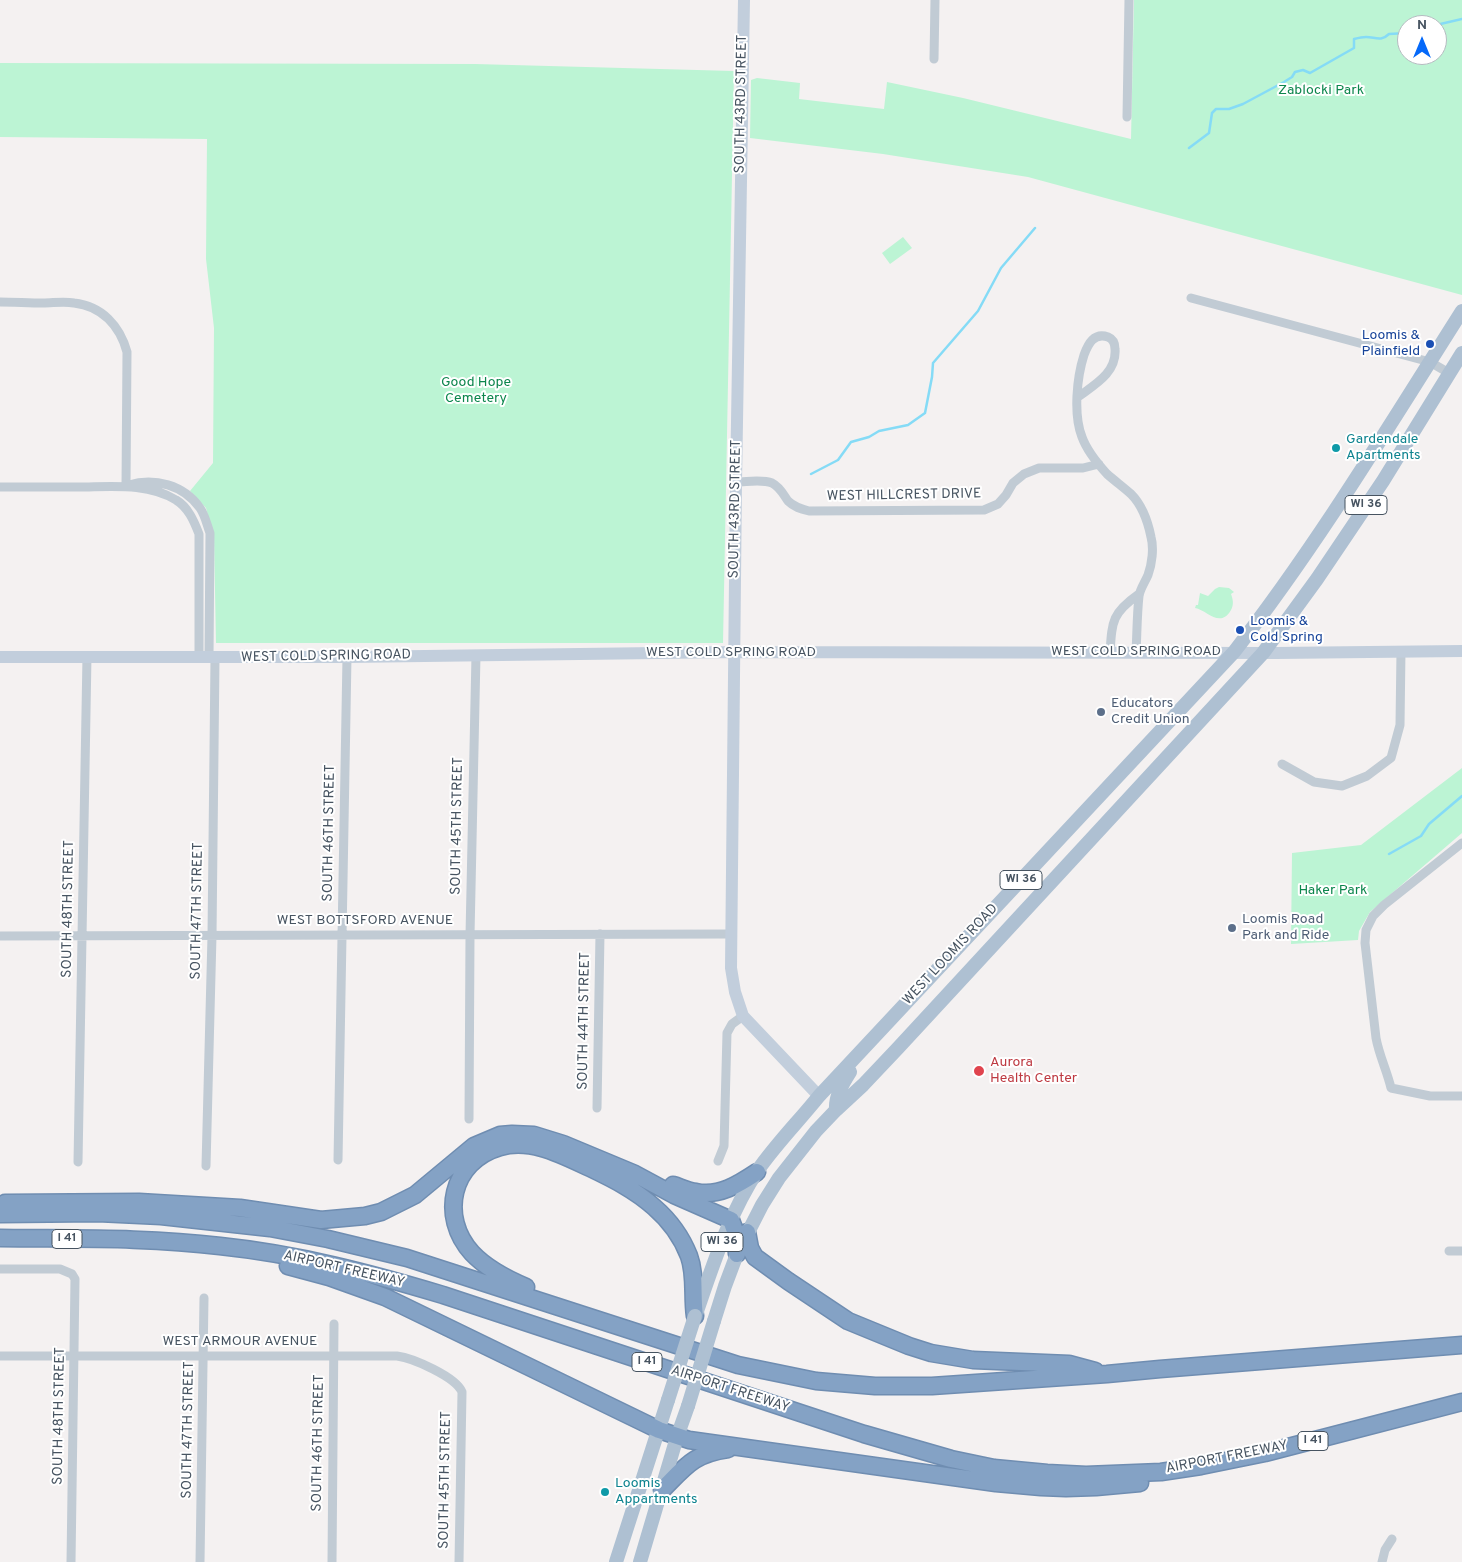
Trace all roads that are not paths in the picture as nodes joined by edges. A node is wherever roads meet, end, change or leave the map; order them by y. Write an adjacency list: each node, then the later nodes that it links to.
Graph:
1 (744, 0): 14 (street, SOUTH 43RD STREET)
2 (935, 0): 4 (street)
3 (1129, 0): 5 (street)
4 (934, 59)
5 (1127, 117)
6 (1191, 298): 10 (street)
7 (0, 302): 15 (street)
8 (1462, 311): 10 (main road, WEST LOOMIS ROAD / WI 36)
9 (1462, 353): 11 (main road, WEST LOOMIS ROAD / WI 36)
10 (1430, 362): 11 (street); 23 (main road, WEST LOOMIS ROAD / WI 36)
11 (1449, 373): 26 (main road, WEST LOOMIS ROAD / WI 36)
12 (1078, 397): 12 (street); 13 (street)
13 (1098, 464): 14 (street, WEST HILLCREST DRIVE); 19 (street)
14 (736, 482): 22 (street, SOUTH 43RD STREET)
15 (126, 486): 16 (street); 17 (street); 18 (street)
16 (0, 487)
17 (199, 534): 18 (street); 30 (street)
18 (210, 534): 30 (street)
19 (1139, 594): 24 (street); 25 (street)
20 (1401, 651): 21 (street, WEST COLD SPRING ROAD); 26 (street, WEST COLD SPRING ROAD); 32 (street)
21 (1462, 651)
22 (735, 652): 24 (street, WEST COLD SPRING ROAD); 27 (street, WEST COLD SPRING ROAD); 37 (street, SOUTH 43RD STREET)
23 (1234, 652): 25 (street, WEST COLD SPRING ROAD); 26 (street, WEST COLD SPRING ROAD); 34 (main road, WEST LOOMIS ROAD / WI 36)
24 (1110, 653): 25 (street, WEST COLD SPRING ROAD)
25 (1136, 653)
26 (1263, 653): 35 (main road, WEST LOOMIS ROAD / WI 36)
27 (476, 655): 31 (street, WEST COLD SPRING ROAD); 39 (street, SOUTH 45TH STREET)
28 (87, 656): 29 (street, WEST COLD SPRING ROAD); 30 (street, WEST COLD SPRING ROAD); 41 (street, SOUTH 48TH STREET)
29 (0, 657)
30 (208, 657): 31 (street, WEST COLD SPRING ROAD); 42 (street, SOUTH 47TH STREET)
31 (347, 657): 38 (street, SOUTH 46TH STREET)
32 (1282, 764)
33 (1462, 843): 46 (street)
34 (1031, 869): 35 (main road); 44 (main road, WEST LOOMIS ROAD / WI 36)
35 (1050, 883): 48 (main road, WEST LOOMIS ROAD / WI 36)
36 (600, 934): 37 (street, WEST BOTTSFORD AVENUE); 39 (street, WEST BOTTSFORD AVENUE); 47 (street, SOUTH 44TH STREET)
37 (730, 934): 43 (street, SOUTH 43RD STREET)
38 (341, 935): 39 (street, WEST BOTTSFORD AVENUE); 42 (street, WEST BOTTSFORD AVENUE); 51 (street, SOUTH 46TH STREET)
39 (470, 935): 49 (street, SOUTH 45TH STREET)
40 (0, 936): 41 (street, WEST BOTTSFORD AVENUE)
41 (82, 936): 42 (street, WEST BOTTSFORD AVENUE); 53 (street, SOUTH 48TH STREET)
42 (212, 936): 54 (street, SOUTH 47TH STREET)
43 (743, 1016): 45 (street, SOUTH 43RD STREET); 52 (street)
44 (862, 1051): 45 (main road, WEST LOOMIS ROAD / WI 36); 48 (main road)
45 (819, 1096): 50 (main road); 55 (main road, WEST LOOMIS ROAD / WI 36)
46 (1462, 1096)
47 (597, 1108)
48 (836, 1110): 50 (main road, WEST LOOMIS ROAD / WI 36)
49 (469, 1119)
50 (802, 1147): 60 (main road, WEST LOOMIS ROAD / WI 36)
51 (338, 1160)
52 (718, 1161)
53 (78, 1162)
54 (206, 1166)
55 (757, 1172): 56 (highway); 59 (main road, WEST LOOMIS ROAD / WI 36)
56 (635, 1174): 57 (highway); 59 (highway)
57 (0, 1203)
58 (0, 1214): 70 (highway, AIRPORT FREEWAY / I 41)
59 (731, 1220): 65 (highway); 68 (main road, WEST LOOMIS ROAD / WI 36)
60 (747, 1232): 65 (main road, WEST LOOMIS ROAD / WI 36); 76 (highway)
61 (0, 1238): 62 (highway, AIRPORT FREEWAY / I 41)
62 (134, 1240): 79 (highway); 82 (highway, AIRPORT FREEWAY / I 41)
63 (1449, 1251): 64 (street)
64 (1462, 1251)
65 (737, 1254): 80 (main road, WEST LOOMIS ROAD / WI 36, bridge)
66 (0, 1269): 72 (street, SOUTH 48TH STREET)
67 (204, 1298): 75 (street, SOUTH 47TH STREET)
68 (695, 1316): 70 (highway); 79 (main road, WEST LOOMIS ROAD / WI 36, bridge)
69 (334, 1324): 73 (street, SOUTH 46TH STREET)
70 (646, 1336): 76 (highway, AIRPORT FREEWAY / I 41)
71 (1462, 1345): 76 (highway, AIRPORT FREEWAY / I 41)
72 (75, 1355): 74 (street, WEST ARMOUR AVENUE); 75 (street, WEST ARMOUR AVENUE); 85 (street, SOUTH 48TH STREET)
73 (334, 1355): 75 (street, WEST ARMOUR AVENUE); 77 (street, WEST ARMOUR AVENUE); 87 (street, SOUTH 46TH STREET)
74 (0, 1356)
75 (203, 1356): 86 (street, SOUTH 47TH STREET)
76 (1106, 1374)
77 (462, 1398): 88 (street, SOUTH 45TH STREET)
78 (1462, 1402): 82 (highway, AIRPORT FREEWAY / I 41)
79 (659, 1430): 80 (highway); 89 (main road, WEST LOOMIS ROAD / WI 36)
80 (677, 1437): 81 (highway); 83 (main road, WEST LOOMIS ROAD / WI 36)
81 (741, 1448): 82 (highway); 83 (highway)
82 (1162, 1472)
83 (662, 1490): 90 (main road, WEST LOOMIS ROAD / WI 36)
84 (1392, 1539): 91 (street)
85 (71, 1562)
86 (200, 1562)
87 (332, 1562)
88 (459, 1562)
89 (616, 1562)
90 (640, 1562)
91 (1382, 1562)

